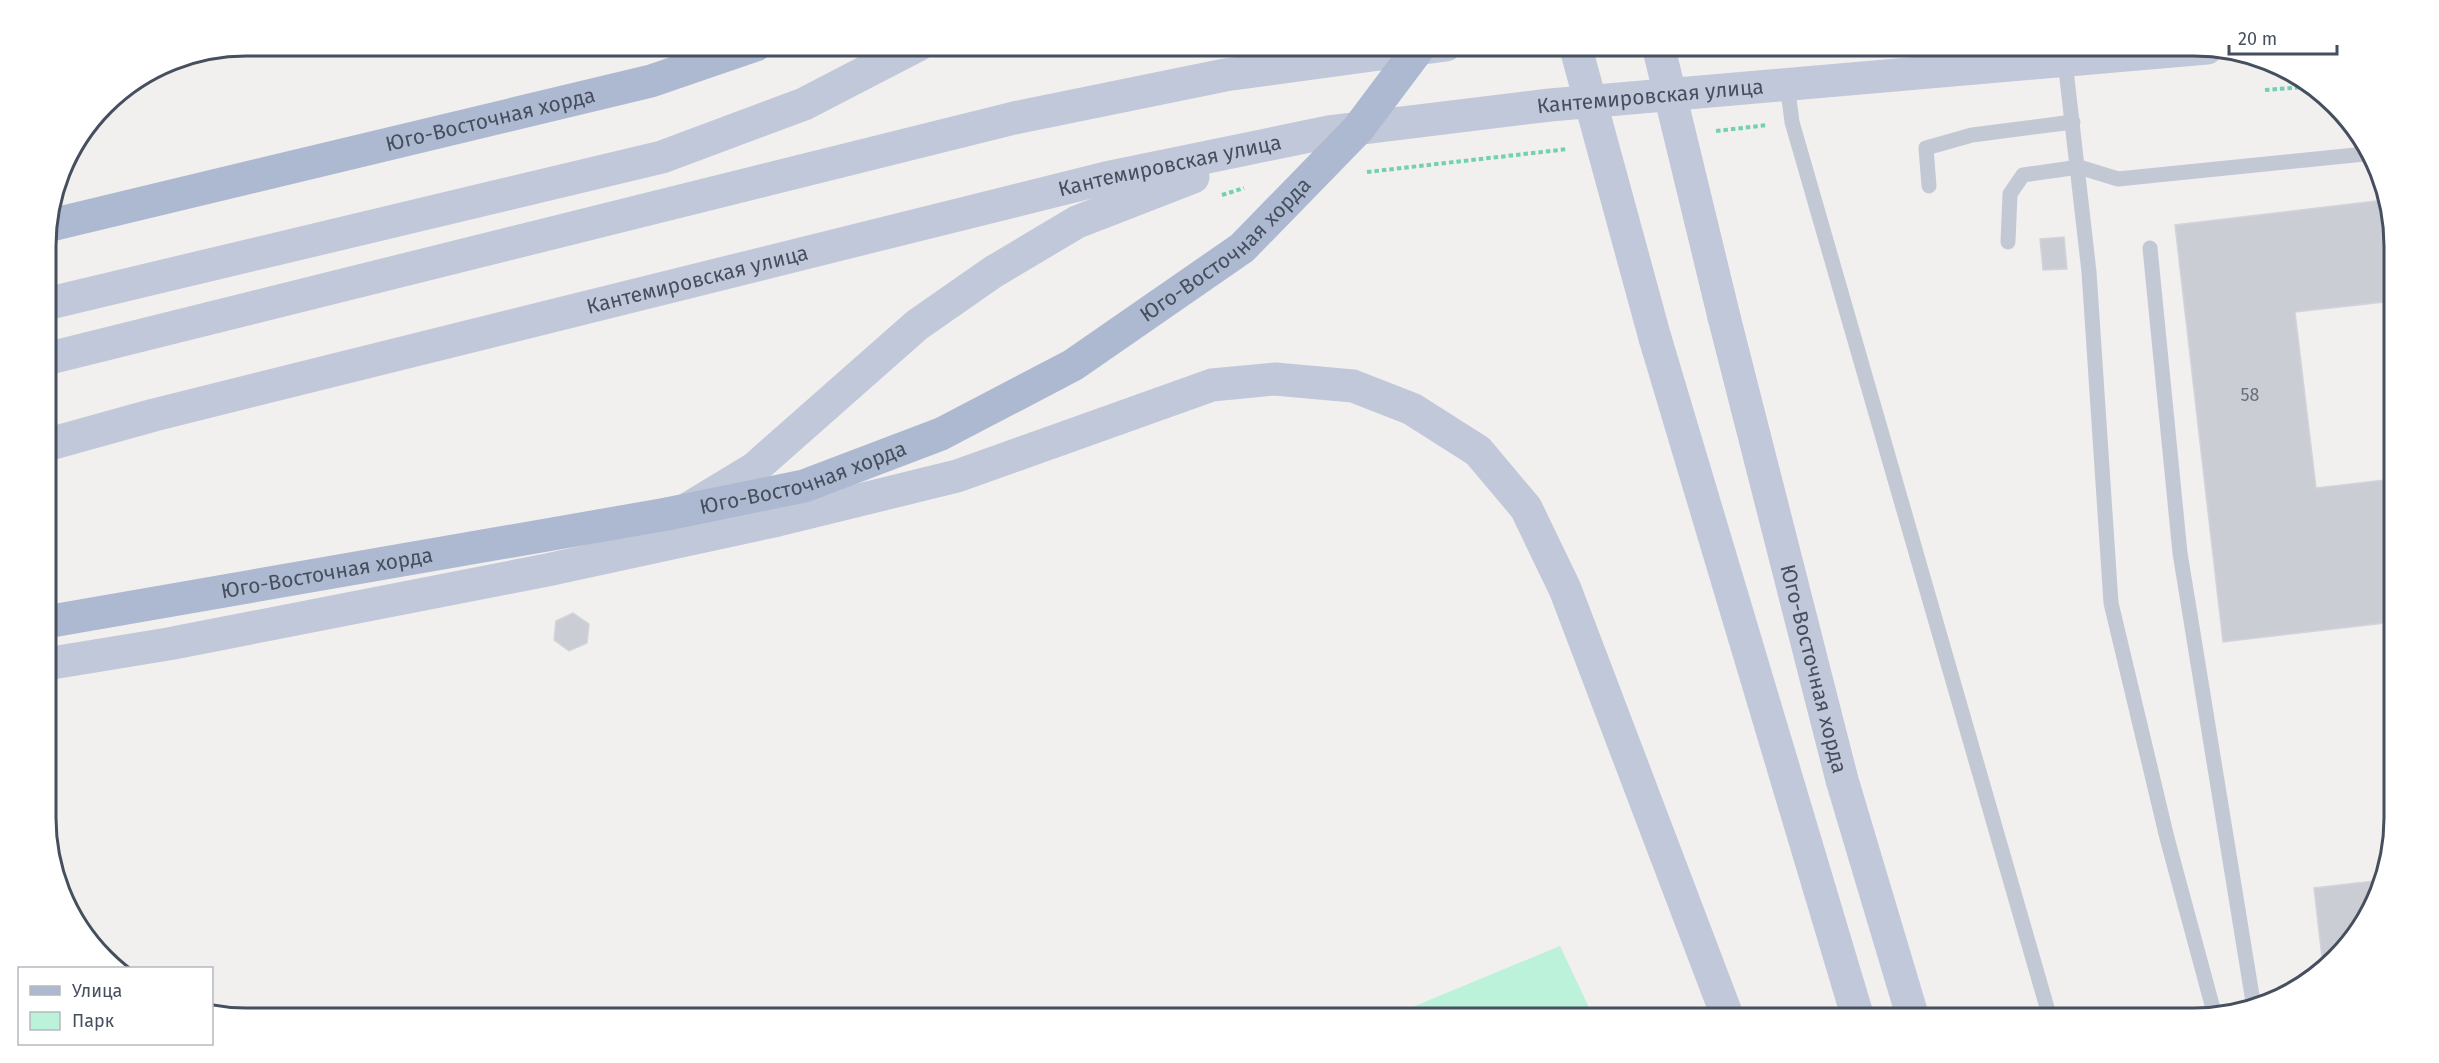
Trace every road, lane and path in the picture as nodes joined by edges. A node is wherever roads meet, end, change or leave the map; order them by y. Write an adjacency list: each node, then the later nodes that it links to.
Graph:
1 (724, 56): 23 (main road, Юго-Восточная хорда)
2 (897, 56): 26 (main road)
3 (1365, 56): 27 (main road)
4 (1413, 56): 30 (main road, Юго-Восточная хорда, bridge)
5 (1578, 56): 35 (main road, bridge)
6 (1661, 56): 36 (main road, Юго-Восточная хорда, bridge)
7 (2120, 56): 8 (main road, Кантемировская улица)
8 (2065, 61): 9 (main road, Кантемировская улица); 13 (lane)
9 (1787, 83): 12 (lane); 14 (main road, Кантемировская улица)
10 (2298, 87): 11 (path)
11 (2265, 90)
12 (1792, 122): 15 (path); 37 (lane)
13 (2073, 122): 18 (lane); 21 (lane)
14 (1329, 132): 28 (main road, Кантемировская улица); 29 (main road)
15 (1710, 132)
16 (1569, 148): 19 (path)
17 (2360, 155): 18 (lane)
18 (2079, 167): 24 (lane); 33 (lane)
19 (1358, 173)
20 (1252, 186): 22 (path)
21 (1929, 186)
22 (1220, 196)
23 (57, 224)
24 (2008, 242)
25 (2150, 248): 32 (lane)
26 (56, 302)
27 (56, 356)
28 (56, 442)
29 (547, 570): 31 (main road); 34 (main road)
30 (56, 619)
31 (56, 662)
32 (2252, 998)
33 (2212, 1006)
34 (1724, 1007)
35 (1855, 1007)
36 (1910, 1007)
37 (2047, 1007)

